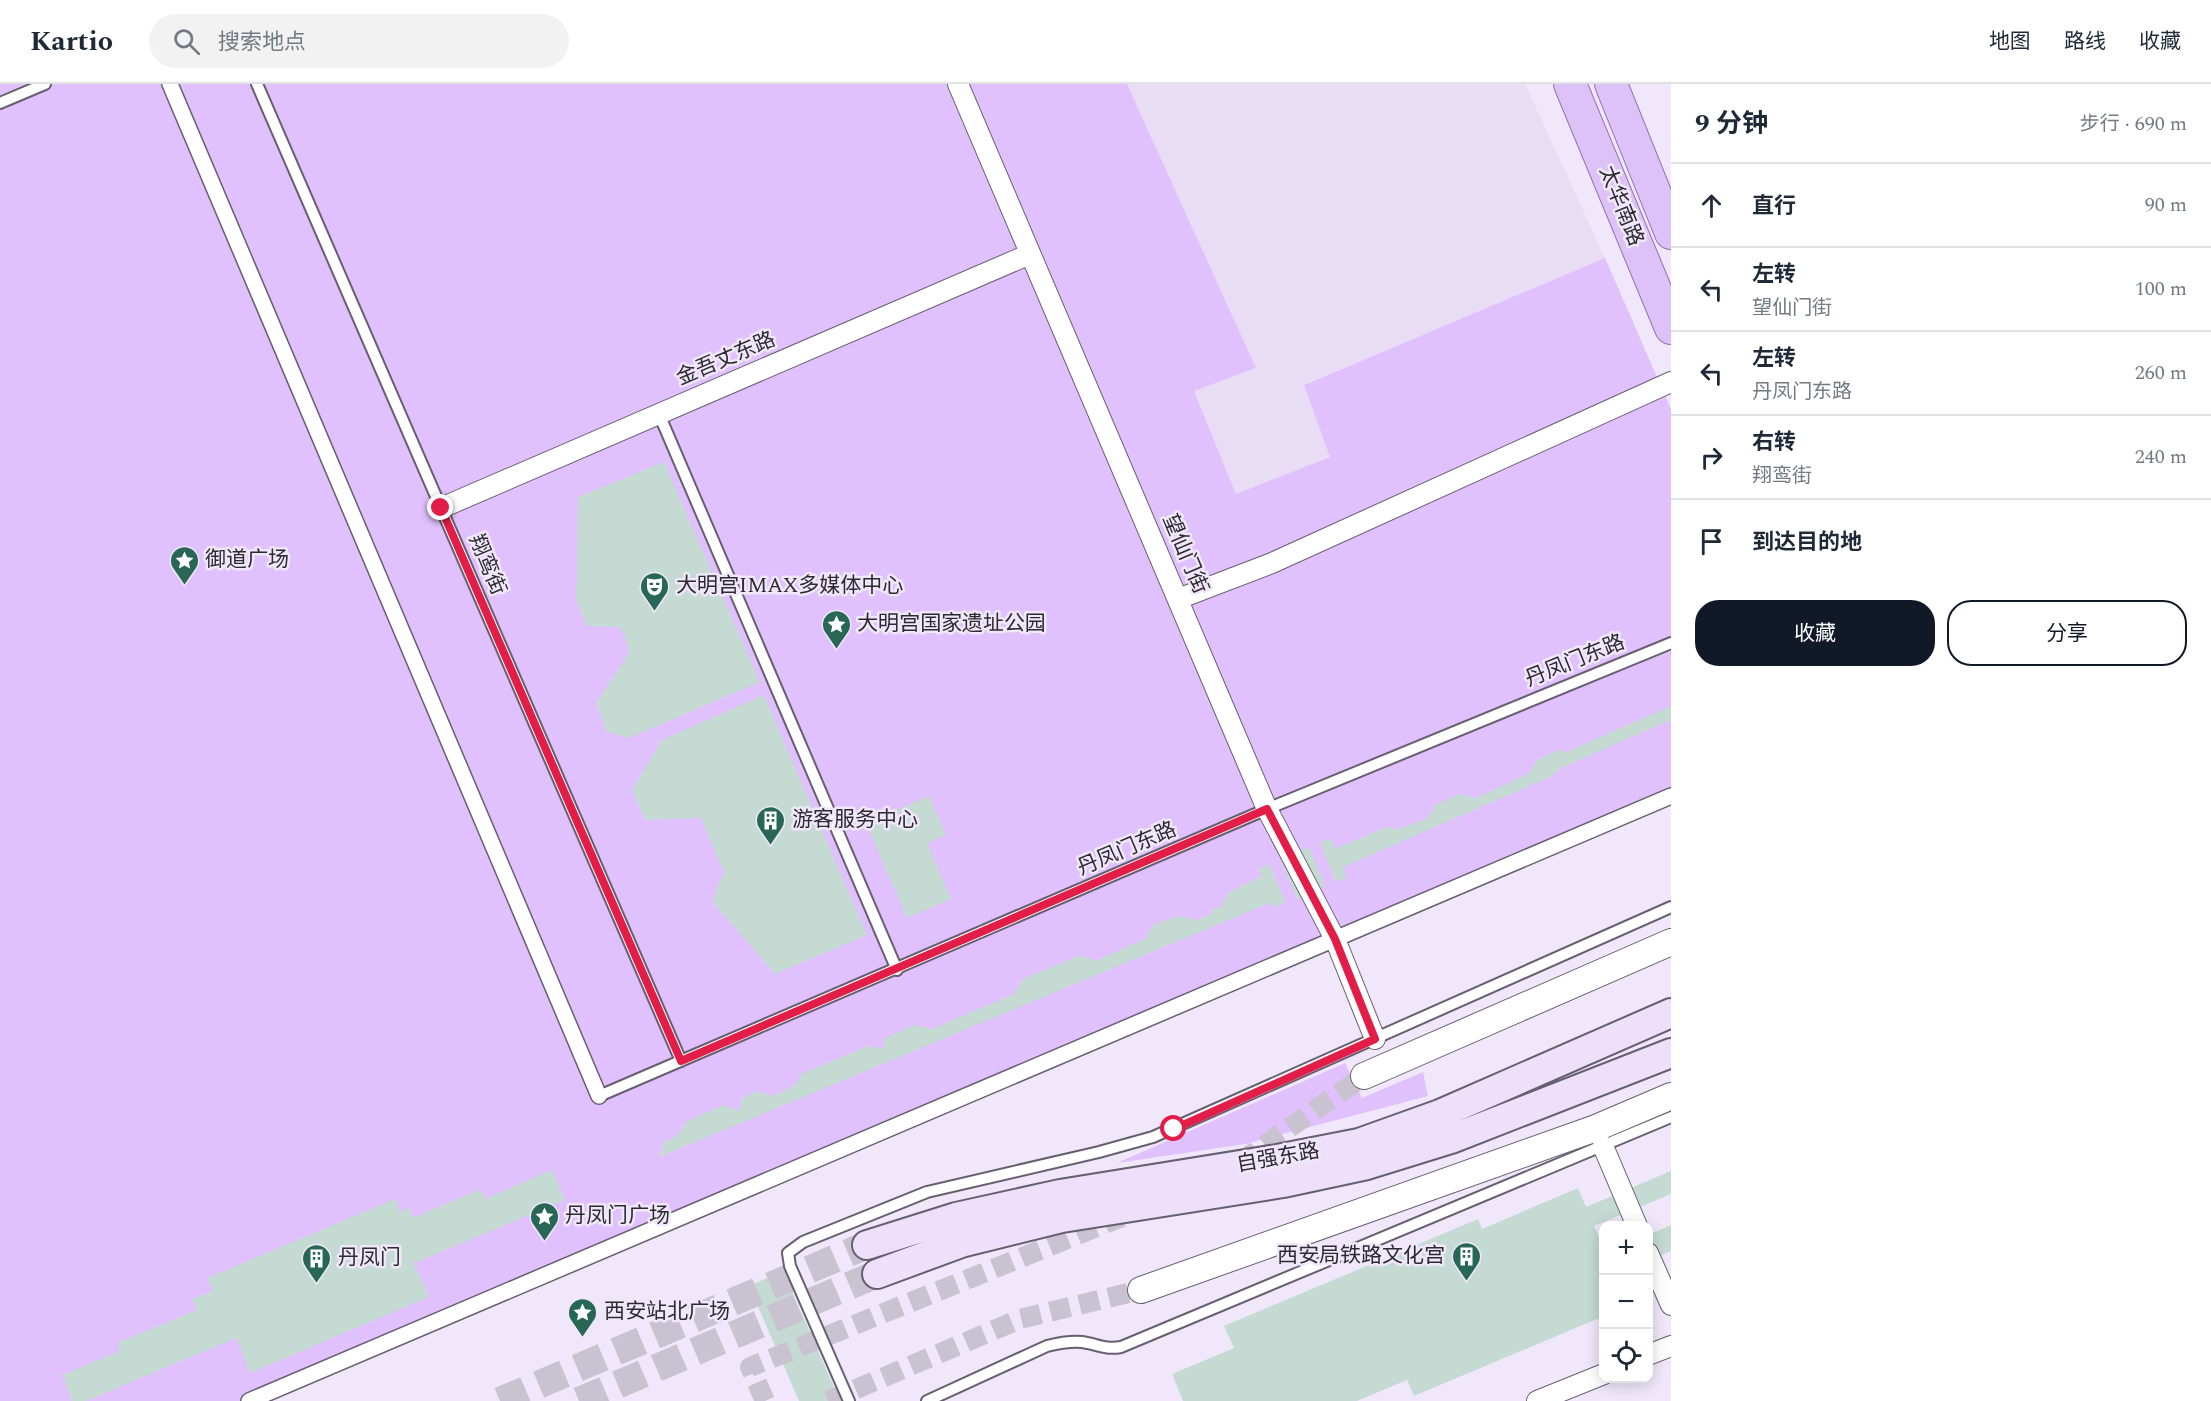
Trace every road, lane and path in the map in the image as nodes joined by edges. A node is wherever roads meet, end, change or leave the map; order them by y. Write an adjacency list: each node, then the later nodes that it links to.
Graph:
1 (45, 84): 7 (lane)
2 (170, 84): 27 (street)
3 (257, 84): 13 (lane, 翔鸾街)
4 (958, 84): 9 (street, 望仙门街)
5 (1570, 84): 10 (main road, 太华南路)
6 (1611, 84): 8 (main road, 太华南路)
7 (0, 103)
8 (1671, 232)
9 (1030, 254): 12 (street, 金吾丈东路); 14 (street, 望仙门街)
10 (1671, 328)
11 (1671, 382): 14 (street)
12 (659, 414): 13 (street, 金吾丈东路); 21 (lane)
13 (441, 508): 25 (lane, 翔鸾街)
14 (1178, 598): 17 (street, 望仙门街)
15 (1671, 643): 17 (lane, 丹凤门东路)
16 (1671, 796): 19 (street)
17 (1267, 809): 19 (street, 望仙门街); 21 (lane, 丹凤门东路)
18 (1671, 907): 23 (lane)
19 (1335, 939): 23 (street, 望仙门街); 40 (street)
20 (1671, 942): 26 (street)
21 (897, 970): 25 (lane, 丹凤门东路)
22 (1671, 1013): 32 (main road, 自强东路)
23 (1375, 1039): 41 (lane)
24 (1671, 1053): 34 (main road, 自强东路)
25 (681, 1061): 27 (lane, 丹凤门东路)
26 (1364, 1076)
27 (599, 1096)
28 (1671, 1096): 35 (street)
29 (1671, 1117): 30 (lane)
30 (1603, 1146): 31 (street); 42 (lane)
31 (1635, 1221)
32 (867, 1245)
33 (1653, 1264): 36 (street)
34 (877, 1274)
35 (1141, 1290)
36 (1671, 1305)
37 (1671, 1346): 38 (street)
38 (1653, 1353)
39 (1599, 1376): 43 (street)
40 (249, 1401)
41 (849, 1401)
42 (927, 1401)
43 (1538, 1401)

